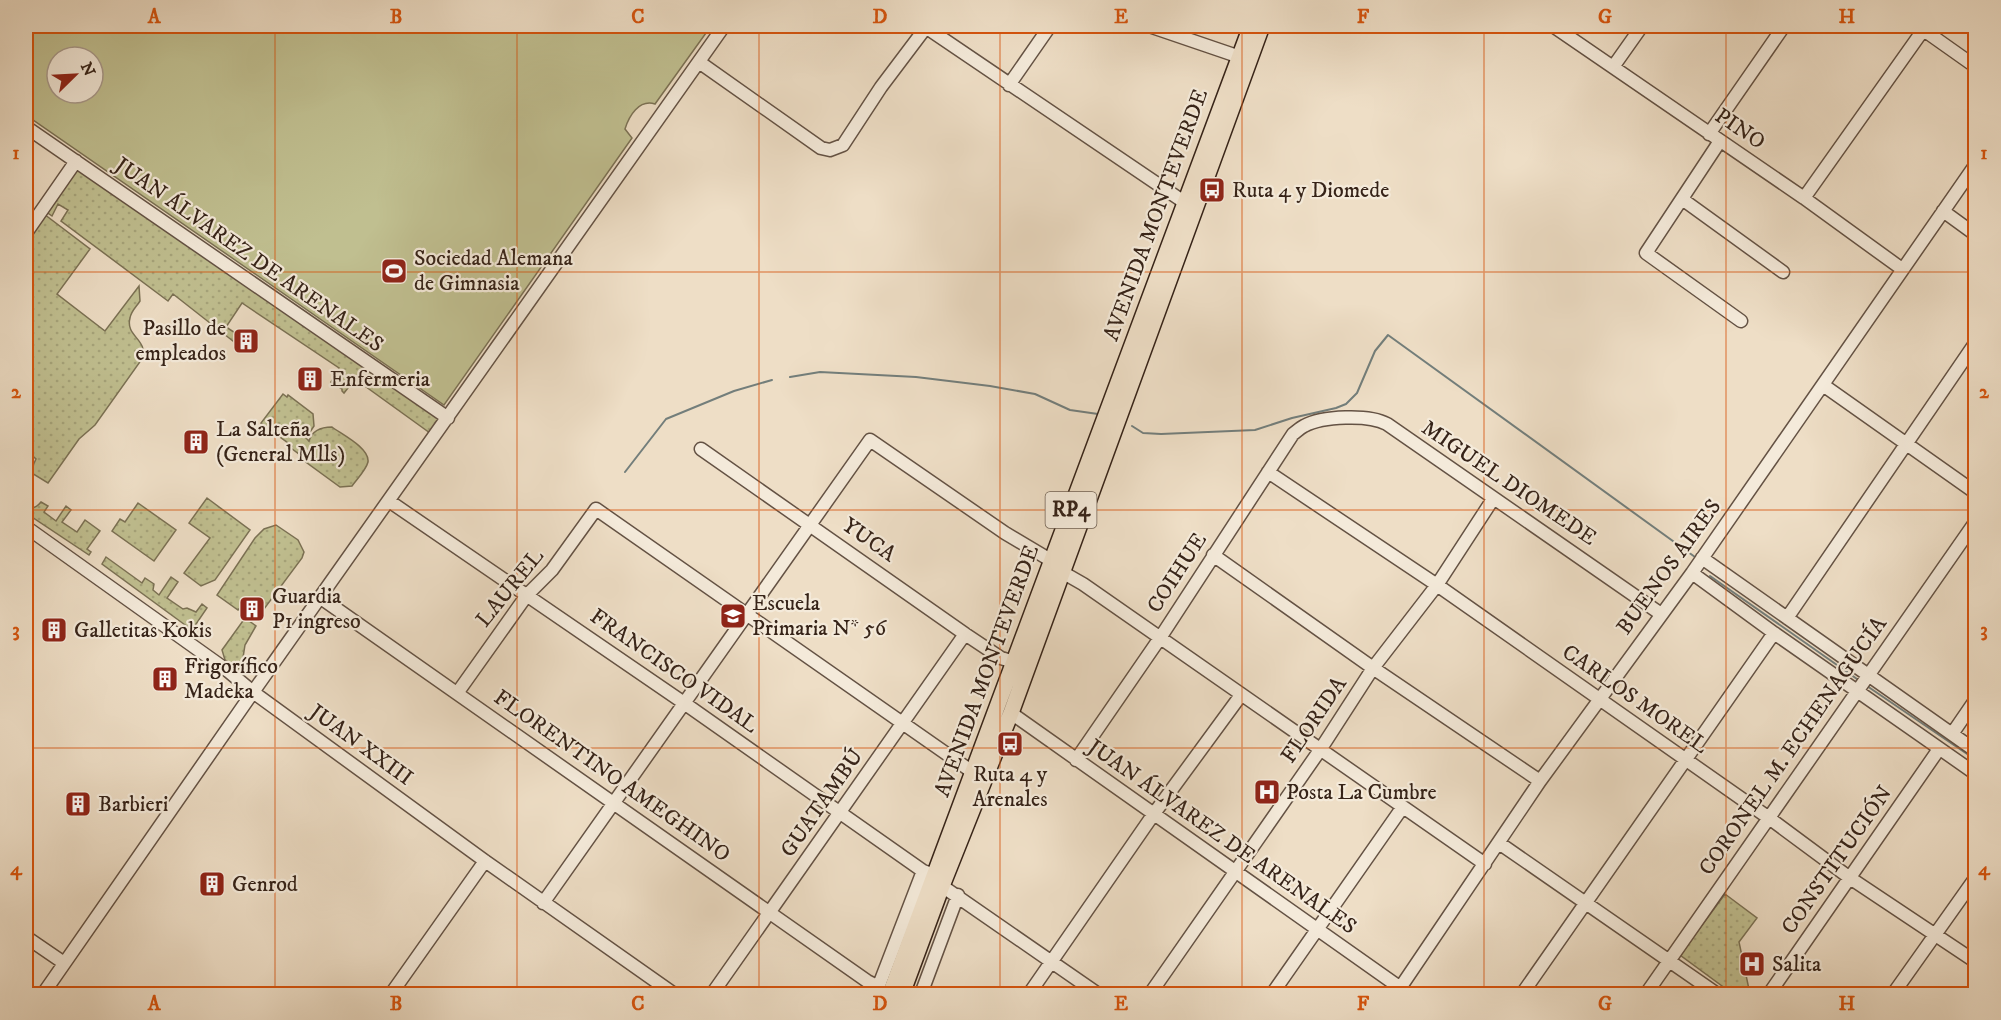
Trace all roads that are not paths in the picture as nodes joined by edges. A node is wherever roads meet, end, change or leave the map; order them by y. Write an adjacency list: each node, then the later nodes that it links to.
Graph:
1 (724, 26): 12 (street)
2 (926, 26): 12 (street); 15 (street)
3 (1050, 26): 15 (street)
4 (1149, 26): 11 (street)
5 (1251, 26): 11 (main road, AVENIDA MONTEVERDE / RP4)
6 (1262, 26): 45 (main road, AVENIDA MONTEVERDE / RP4)
7 (1553, 26): 13 (street, PINO)
8 (1642, 26): 13 (street)
9 (1784, 26): 17 (street)
10 (1922, 27): 14 (street); 21 (street)
11 (1239, 57): 23 (main road, AVENIDA MONTEVERDE / RP4)
12 (699, 62): 32 (street)
13 (1613, 67): 17 (street, PINO)
14 (1976, 67)
15 (1010, 85): 23 (street)
16 (26, 127): 19 (street, JUAN ÁLVAREZ DE ARENALES)
17 (1709, 134): 18 (street, PINO)
18 (1720, 141): 21 (street, PINO); 22 (street)
19 (76, 162): 25 (street); 32 (street, JUAN ÁLVAREZ DE ARENALES)
20 (1976, 164): 24 (street, BUENOS AIRES)
21 (1804, 198): 27 (street, PINO)
22 (1682, 199): 28 (street); 29 (street)
23 (1184, 202): 45 (main road, AVENIDA MONTEVERDE / RP4)
24 (1943, 211): 26 (street); 27 (street, BUENOS AIRES)
25 (26, 233)
26 (1976, 235)
27 (1902, 269): 31 (street, BUENOS AIRES)
28 (1783, 272)
29 (1742, 321)
30 (1976, 342): 34 (street)
31 (1822, 385): 34 (street); 44 (street, BUENOS AIRES)
32 (448, 418): 39 (street)
33 (1323, 420): 36 (street, COIHUE); 38 (street, MIGUEL DIOMEDE)
34 (1905, 444): 37 (street); 52 (street)
35 (701, 449): 41 (street, YUCA)
36 (1268, 472): 43 (street, COIHUE); 47 (street, CARLOS MOREL)
37 (1976, 493)
38 (1493, 499): 47 (street, FLORIDA); 50 (street, MIGUEL DIOMEDE)
39 (389, 501): 48 (street, FRANCISCO VIDAL); 49 (street)
40 (1976, 521): 58 (street, CORONEL M. ECHENAGUCÍA)
41 (810, 525): 45 (street); 51 (street); 54 (street, YUCA)
42 (26, 527): 59 (street, JUAN XXIII)
43 (1213, 555): 55 (street, COIHUE); 57 (street)
44 (1702, 558): 46 (street, BUENOS AIRES); 52 (street)
45 (1057, 566): 55 (street); 56 (main road, AVENIDA MONTEVERDE / RP4); 66 (main road, AVENIDA MONTEVERDE / RP4)
46 (1692, 573): 50 (street, BUENOS AIRES); 53 (street)
47 (1437, 585): 57 (street, FLORIDA); 64 (street, CARLOS MOREL)
48 (527, 595): 51 (street, LAUREL); 60 (street, LAUREL); 65 (street, FRANCISCO VIDAL)
49 (321, 598): 59 (street); 60 (street, FLORENTINO AMEGHINO)
50 (1661, 614): 64 (street, BUENOS AIRES)
51 (747, 616): 65 (street); 67 (street)
52 (1786, 618): 58 (street)
53 (1773, 633): 61 (street); 73 (street)
54 (965, 634): 56 (street, YUCA); 67 (street, GUATAMBÚ)
55 (1160, 638): 62 (street); 72 (street, COIHUE)
56 (1014, 663): 74 (main road, AVENIDA MONTEVERDE / RP4)
57 (1373, 668): 70 (street, FLORIDA); 76 (street)
58 (1868, 675): 61 (street, CORONEL M. ECHENAGUCÍA); 68 (street)
59 (253, 692): 83 (street, JUAN XXIII); 99 (street)
60 (458, 692): 77 (street, FLORENTINO AMEGHINO)
61 (1857, 692): 69 (street); 81 (street, CORONEL M. ECHENAGUCÍA)
62 (1241, 695): 70 (street); 80 (street)
63 (1976, 699): 68 (street)
64 (1599, 700): 73 (street, CARLOS MOREL); 76 (street, BUENOS AIRES)
65 (684, 704): 77 (street); 79 (street, FRANCISCO VIDAL)
66 (1011, 713): 72 (street, JUAN ÁLVAREZ DE ARENALES); 86 (main road, AVENIDA MONTEVERDE / RP4)
67 (902, 723): 74 (street); 79 (street, GUATAMBÚ)
68 (1952, 734): 71 (street)
69 (1939, 749): 75 (street); 88 (street, CONSTITUCIÓN)
70 (1320, 750): 78 (street); 85 (street, FLORIDA)
71 (1976, 751)
72 (1076, 759): 80 (street, JUAN ÁLVAREZ DE ARENALES)
73 (1686, 760): 81 (street, CARLOS MOREL); 90 (street)
74 (974, 773): 86 (main road, AVENIDA MONTEVERDE / RP4)
75 (1976, 774)
76 (1540, 781): 82 (street, BUENOS AIRES)
77 (613, 804): 91 (street); 92 (street, FLORENTINO AMEGHINO)
78 (1402, 808): 84 (street); 93 (street)
79 (840, 814): 86 (street, FRANCISCO VIDAL); 92 (street, GUATAMBÚ)
80 (1153, 815): 85 (street, JUAN ÁLVAREZ DE ARENALES); 97 (street)
81 (1768, 818): 88 (street, CARLOS MOREL); 96 (street, CORONEL M. ECHENAGUCÍA)
82 (1499, 843): 84 (street, BUENOS AIRES); 90 (street)
83 (485, 861): 91 (street, JUAN XXIII); 103 (street)
84 (1485, 864): 101 (street, BUENOS AIRES)
85 (1235, 872): 93 (street, JUAN ÁLVAREZ DE ARENALES); 110 (street, FLORIDA)
86 (933, 877): 89 (street, FRANCISCO VIDAL); 100 (main road, AVENIDA MONTEVERDE / RP4); 106 (main road, AVENIDA MONTEVERDE / RP4)
87 (1976, 877): 94 (street)
88 (1851, 878): 94 (street, CARLOS MOREL); 115 (street, CONSTITUCIÓN)
89 (958, 895): 97 (street, FRANCISCO VIDAL); 107 (street)
90 (1586, 902): 96 (street); 112 (street)
91 (543, 903): 104 (street, JUAN XXIII)
92 (770, 913): 100 (street, FLORENTINO AMEGHINO); 105 (street, GUATAMBÚ)
93 (1316, 930): 101 (street, JUAN ÁLVAREZ DE ARENALES); 111 (street)
94 (1935, 934): 98 (street, CARLOS MOREL); 116 (street)
95 (26, 937): 99 (street)
96 (1669, 961): 113 (street, CORONEL M. ECHENAGUCÍA); 114 (street)
97 (1052, 962): 108 (street); 109 (street, FRANCISCO VIDAL)
98 (1976, 962)
99 (64, 963): 102 (street)
100 (882, 992)
101 (1402, 992)
102 (43, 994)
103 (391, 994)
104 (674, 994)
105 (712, 994)
106 (902, 994)
107 (921, 994)
108 (1029, 994)
109 (1098, 994)
110 (1150, 994)
111 (1272, 994)
112 (1522, 994)
113 (1646, 994)
114 (1718, 994)
115 (1769, 994)
116 (1893, 994)

